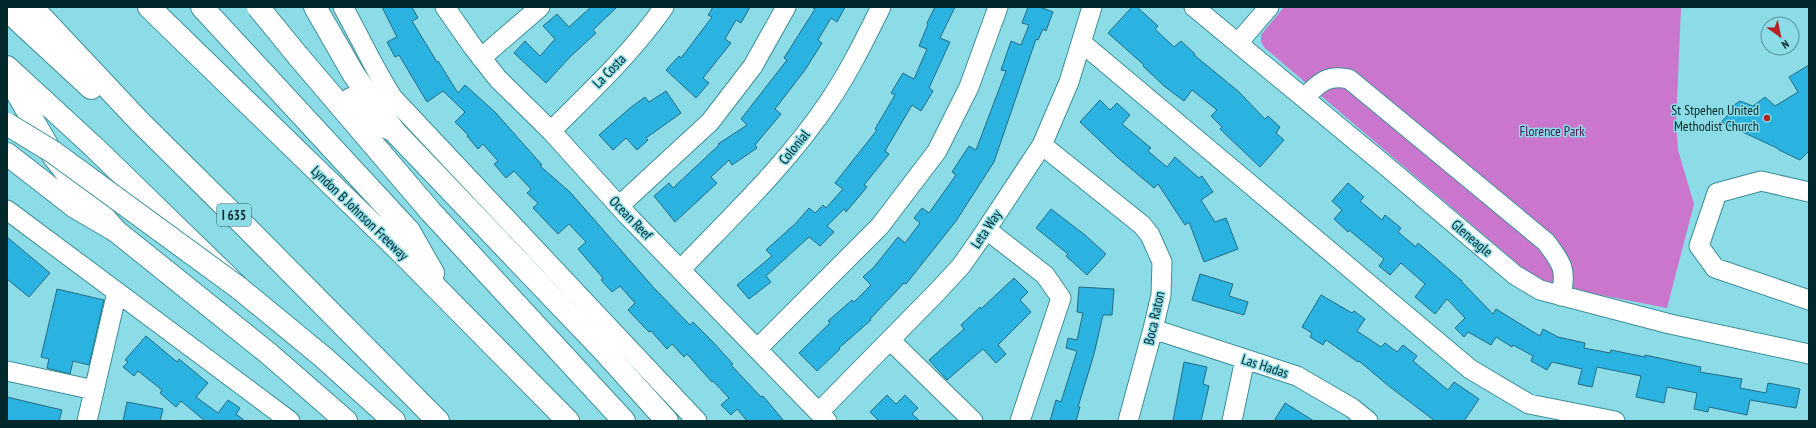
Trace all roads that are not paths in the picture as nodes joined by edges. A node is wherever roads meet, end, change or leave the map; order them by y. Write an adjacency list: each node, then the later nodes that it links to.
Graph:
1 (32, 7): 26 (main road, I 635)
2 (149, 7): 41 (main road, Lyndon B Johnson Freeway)
3 (202, 7): 41 (main road)
4 (250, 7): 28 (main road)
5 (258, 7): 21 (main road, bridge)
6 (274, 7): 21 (main road)
7 (315, 7): 28 (main road)
8 (343, 7): 59 (street)
9 (445, 7): 22 (street, Ocean Reef)
10 (540, 7): 22 (street)
11 (664, 7): 29 (street, La Costa)
12 (786, 7): 33 (street)
13 (881, 7): 37 (street, Colonial)
14 (998, 7): 45 (street)
15 (1092, 7): 19 (street, Leta Way)
16 (1194, 7): 20 (street, Gleneagle)
17 (1269, 7): 20 (street)
18 (7, 10): 26 (main road)
19 (1082, 43): 30 (street, Leta Way); 65 (street)
20 (1238, 43): 25 (street, Gleneagle)
21 (300, 55): 57 (main road)
22 (481, 58): 29 (street, Ocean Reef)
23 (7, 67): 38 (main road, bridge)
24 (7, 76): 36 (main road)
25 (1304, 98): 40 (street, Gleneagle); 40 (street)
26 (138, 120): 55 (main road, I 635)
27 (7, 124): 38 (main road, bridge)
28 (394, 131): 58 (main road)
29 (551, 131): 33 (street, Ocean Reef)
30 (1042, 145): 35 (street, Leta Way); 43 (street, Boca Raton)
31 (7, 154): 36 (main road)
32 (1809, 192): 42 (street)
33 (619, 206): 37 (street, Ocean Reef)
34 (7, 210): 39 (street)
35 (987, 230): 44 (street, Leta Way); 61 (street)
36 (116, 231): 53 (main road)
37 (680, 269): 45 (street, Ocean Reef)
38 (239, 288): 54 (main road)
39 (117, 292): 49 (street); 52 (street)
40 (1561, 296): 46 (street, Gleneagle)
41 (449, 300): 56 (main road, Lyndon B Johnson Freeway)
42 (1809, 300)
43 (1153, 329): 47 (street, Las Hadas); 62 (street, Boca Raton)
44 (890, 340): 50 (street, Leta Way); 60 (street)
45 (758, 348): 50 (street, Ocean Reef)
46 (1809, 354)
47 (1245, 359): 63 (street); 64 (street, Las Hadas)
48 (7, 371): 49 (street)
49 (94, 390): 51 (street)
50 (823, 416)
51 (87, 421)
52 (290, 421)
53 (346, 421)
54 (394, 421)
55 (438, 421)
56 (568, 421)
57 (624, 421)
58 (667, 421)
59 (697, 421)
60 (973, 421)
61 (1020, 421)
62 (1128, 421)
63 (1232, 421)
64 (1368, 421)
65 (1615, 421)

